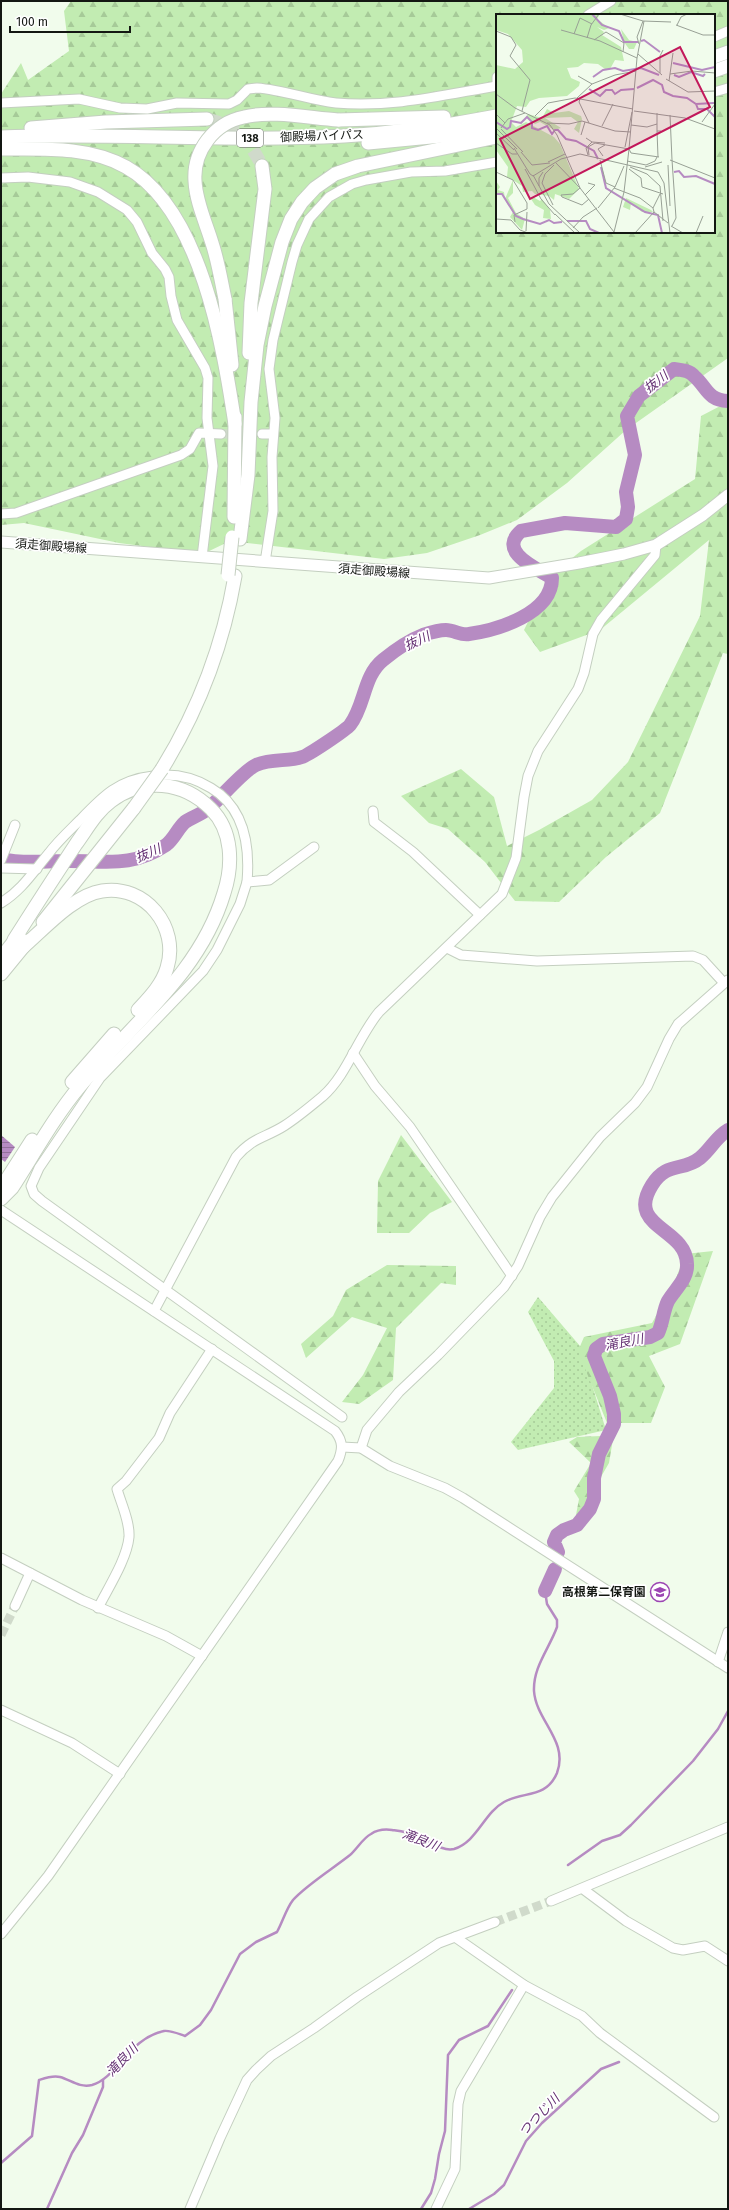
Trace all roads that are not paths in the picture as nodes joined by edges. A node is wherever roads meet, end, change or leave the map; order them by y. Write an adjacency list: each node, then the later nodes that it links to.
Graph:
1 (611, 1): 2 (street)
2 (590, 14)
3 (728, 31): 4 (street)
4 (715, 37)
5 (728, 52): 6 (highway)
6 (715, 57)
7 (728, 66): 8 (highway)
8 (715, 71)
9 (496, 86): 12 (street)
10 (728, 88): 11 (street)
11 (715, 92)
12 (1, 103)
13 (496, 112): 25 (highway, bridge)
14 (496, 116): 18 (highway, 御殿場バイパス / 138)
15 (207, 119): 17 (highway)
16 (496, 129): 20 (highway, 御殿場バイパス / 138)
17 (1, 131)
18 (1, 136)
19 (496, 137): 31 (highway)
20 (1, 144)
21 (1, 149): 25 (highway)
22 (496, 162): 29 (street)
23 (262, 166): 31 (highway)
24 (1, 178): 26 (street)
25 (235, 424): 33 (highway)
26 (208, 433): 27 (street); 32 (street); 36 (street)
27 (221, 434)
28 (262, 434): 29 (street)
29 (274, 434): 37 (street)
30 (728, 495): 35 (main road, 須走御殿場線)
31 (245, 499): 33 (highway)
32 (1, 514)
33 (236, 538): 45 (highway)
34 (1, 542): 36 (main road, 須走御殿場線)
35 (656, 545): 37 (main road, 須走御殿場線); 47 (street)
36 (202, 557): 37 (main road, 須走御殿場線)
37 (264, 562)
38 (373, 811): 47 (street)
39 (15, 826): 41 (street)
40 (314, 847): 44 (street)
41 (1, 860)
42 (1, 868): 43 (street)
43 (37, 869): 44 (street); 46 (street)
44 (248, 882): 58 (street)
45 (58, 888): 48 (highway); 48 (highway); 55 (highway)
46 (1, 903)
47 (480, 915): 49 (street)
48 (19, 944): 50 (highway); 51 (highway); 54 (highway)
49 (447, 948): 52 (street); 53 (street)
50 (1, 958)
51 (1, 974)
52 (726, 982): 57 (street)
53 (352, 1053): 57 (street); 58 (street)
54 (1, 1191)
55 (1, 1199)
56 (1, 1210): 59 (street)
57 (512, 1276): 63 (street)
58 (166, 1291): 59 (street); 61 (street)
59 (154, 1311): 60 (street)
60 (212, 1349): 62 (street); 67 (street)
61 (342, 1417)
62 (342, 1447): 63 (street); 69 (street)
63 (361, 1448): 70 (street)
64 (1, 1558): 65 (street)
65 (30, 1573): 66 (street); 67 (street)
66 (15, 1606)
67 (98, 1608): 69 (street)
68 (728, 1632): 70 (street)
69 (202, 1656): 73 (street)
70 (718, 1662): 71 (street)
71 (728, 1668)
72 (1, 1710): 73 (street)
73 (120, 1774): 78 (street)
74 (728, 1827): 75 (street)
75 (583, 1888): 76 (street); 80 (street)
76 (551, 1901)
77 (495, 1922): 79 (street)
78 (1, 1934)
79 (454, 1937): 81 (street); 83 (street)
80 (728, 1961)
81 (524, 1985): 82 (street); 84 (street)
82 (714, 2117)
83 (190, 2209)
84 (436, 2209)

